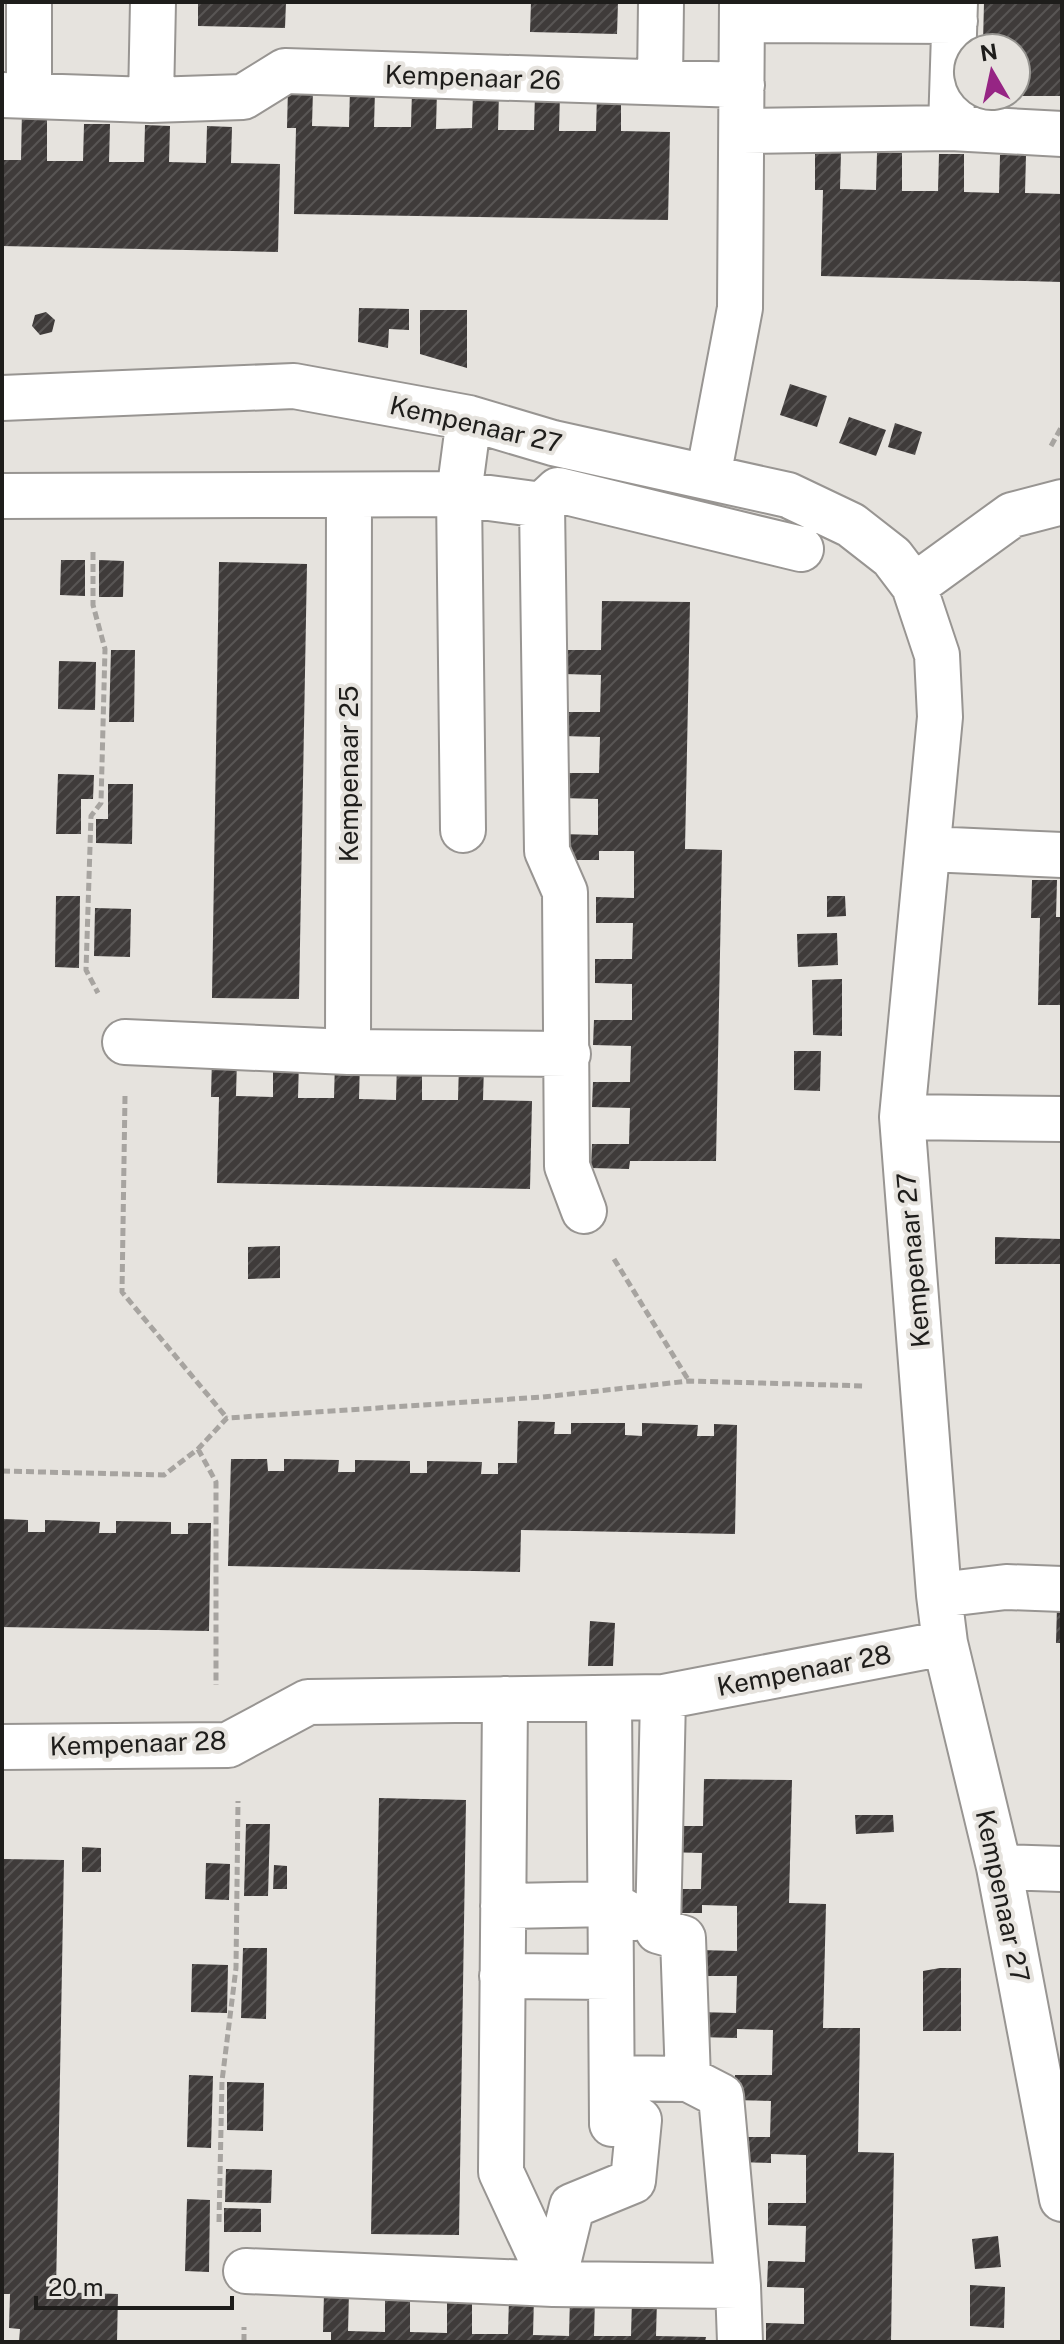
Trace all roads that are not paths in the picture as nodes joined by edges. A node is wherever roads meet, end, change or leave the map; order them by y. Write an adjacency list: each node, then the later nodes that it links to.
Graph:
1 (29, 2): 8 (street)
2 (153, 2): 9 (street)
3 (661, 2): 6 (street)
4 (742, 11): 5 (street); 7 (street)
5 (955, 12): 10 (street)
6 (660, 82): 7 (street, Kempenaar 26); 9 (street, Kempenaar 26)
7 (742, 85): 11 (street)
8 (16, 95): 9 (street)
9 (151, 100)
10 (951, 128): 11 (street); 12 (street)
11 (743, 131): 15 (street)
12 (1062, 134)
13 (2, 398): 14 (street, Kempenaar 27)
14 (469, 418): 15 (street, Kempenaar 27); 16 (street)
15 (708, 477): 22 (street, Kempenaar 27)
16 (459, 494): 17 (street); 20 (street); 23 (street)
17 (349, 495): 18 (street); 27 (street, Kempenaar 25)
18 (2, 496)
19 (1062, 502): 22 (street)
20 (542, 505): 21 (street); 28 (street)
21 (801, 549)
22 (914, 586): 24 (street, Kempenaar 27)
23 (463, 830)
24 (928, 849): 25 (street); 29 (street, Kempenaar 27)
25 (1062, 855)
26 (125, 1042): 27 (street)
27 (348, 1052): 28 (street)
28 (568, 1054): 31 (street)
29 (902, 1117): 30 (street); 33 (street, Kempenaar 27)
30 (1062, 1119)
31 (584, 1211)
32 (1062, 1589): 33 (street)
33 (939, 1595): 34 (street, Kempenaar 27)
34 (945, 1643): 35 (street, Kempenaar 28); 39 (street, Kempenaar 27)
35 (663, 1697): 36 (street, Kempenaar 28); 43 (street)
36 (609, 1698): 37 (street, Kempenaar 28); 41 (street)
37 (505, 1699): 38 (street, Kempenaar 28); 42 (street)
38 (2, 1747)
39 (999, 1867): 40 (street); 48 (street, Kempenaar 27)
40 (1062, 1869)
41 (611, 1904): 42 (street); 43 (street); 45 (street)
42 (503, 1906): 44 (street)
43 (658, 1931): 47 (street)
44 (502, 1976): 45 (street); 50 (street)
45 (611, 1977): 46 (street)
46 (612, 2078): 47 (street); 50 (street)
47 (688, 2079): 51 (street)
48 (1062, 2199)
49 (246, 2271): 50 (street)
50 (553, 2284): 51 (street)
51 (738, 2286): 52 (street)
52 (740, 2342)

